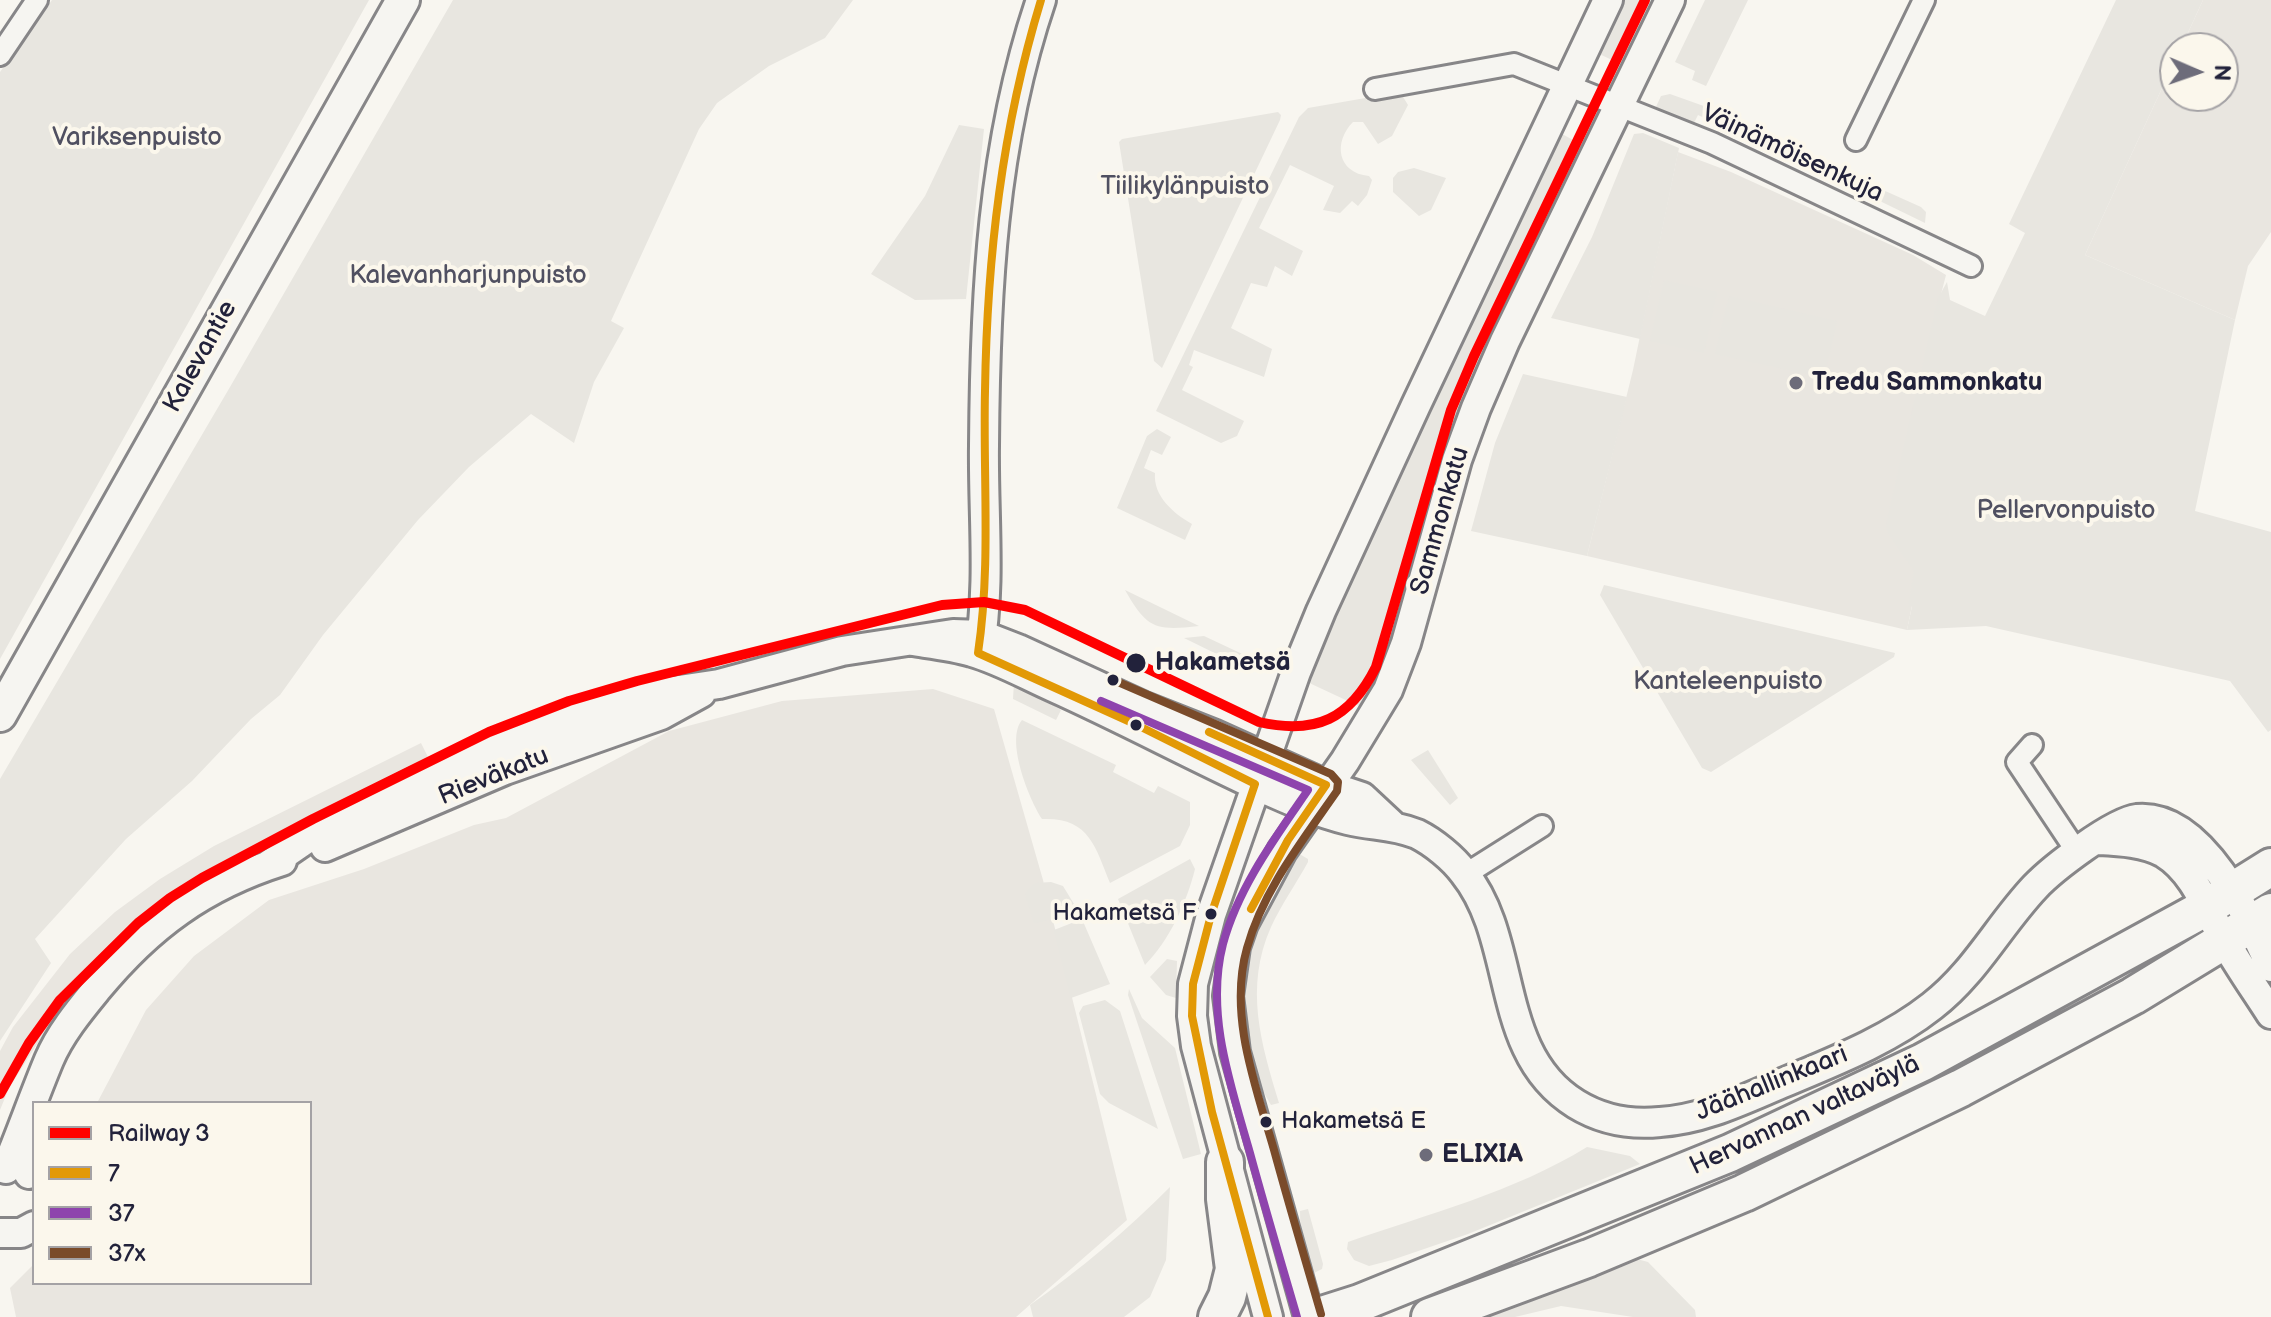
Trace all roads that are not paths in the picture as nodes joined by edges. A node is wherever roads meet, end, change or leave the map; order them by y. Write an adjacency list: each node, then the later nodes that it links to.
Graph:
1 (37, 0): 7 (street)
2 (403, 0): 14 (main road, Kalevantie)
3 (1041, 0): 13 (main road)
4 (1608, 0): 9 (main road)
5 (1670, 0): 10 (main road, Sammonkatu)
6 (1924, 0): 11 (street)
7 (0, 55)
8 (1375, 89): 9 (street, Väinämöisenkuja)
9 (1578, 91): 10 (street, Väinämöisenkuja); 16 (main road)
10 (1619, 107): 12 (street, Väinämöisenkuja); 18 (main road, Sammonkatu)
11 (1856, 140)
12 (1971, 266)
13 (980, 644): 16 (main road, Rieväkatu); 17 (main road, Rieväkatu); 27 (main road, Rieväkatu)
14 (0, 715)
15 (2032, 745): 20 (street)
16 (1265, 757): 17 (main road); 18 (main road, Rieväkatu)
17 (1255, 784): 18 (main road, Rieväkatu); 30 (main road)
18 (1318, 796): 22 (main road, Jäähallinkaari); 34 (main road, Sammonkatu)
19 (1542, 826): 22 (street)
20 (2087, 846): 22 (main road, Jäähallinkaari); 23 (main road, Jäähallinkaari)
21 (2271, 867): 23 (highway, Hervannan valtaväylä)
22 (1466, 874)
23 (2220, 899): 24 (main road, Jäähallinkaari); 35 (highway, Hervannan valtaväylä)
24 (2249, 926): 25 (main road); 26 (main road); 36 (highway, Hervannan valtaväylä)
25 (2271, 967)
26 (2271, 1014)
27 (39, 1094)
28 (32, 1119): 31 (main road, Rieväkatu)
29 (32, 1139): 31 (main road, Rieväkatu)
30 (1225, 1162): 32 (highway); 33 (main road)
31 (17, 1173)
32 (1217, 1317)
33 (1268, 1317)
34 (1309, 1317)
35 (1316, 1317)
36 (1430, 1317)

